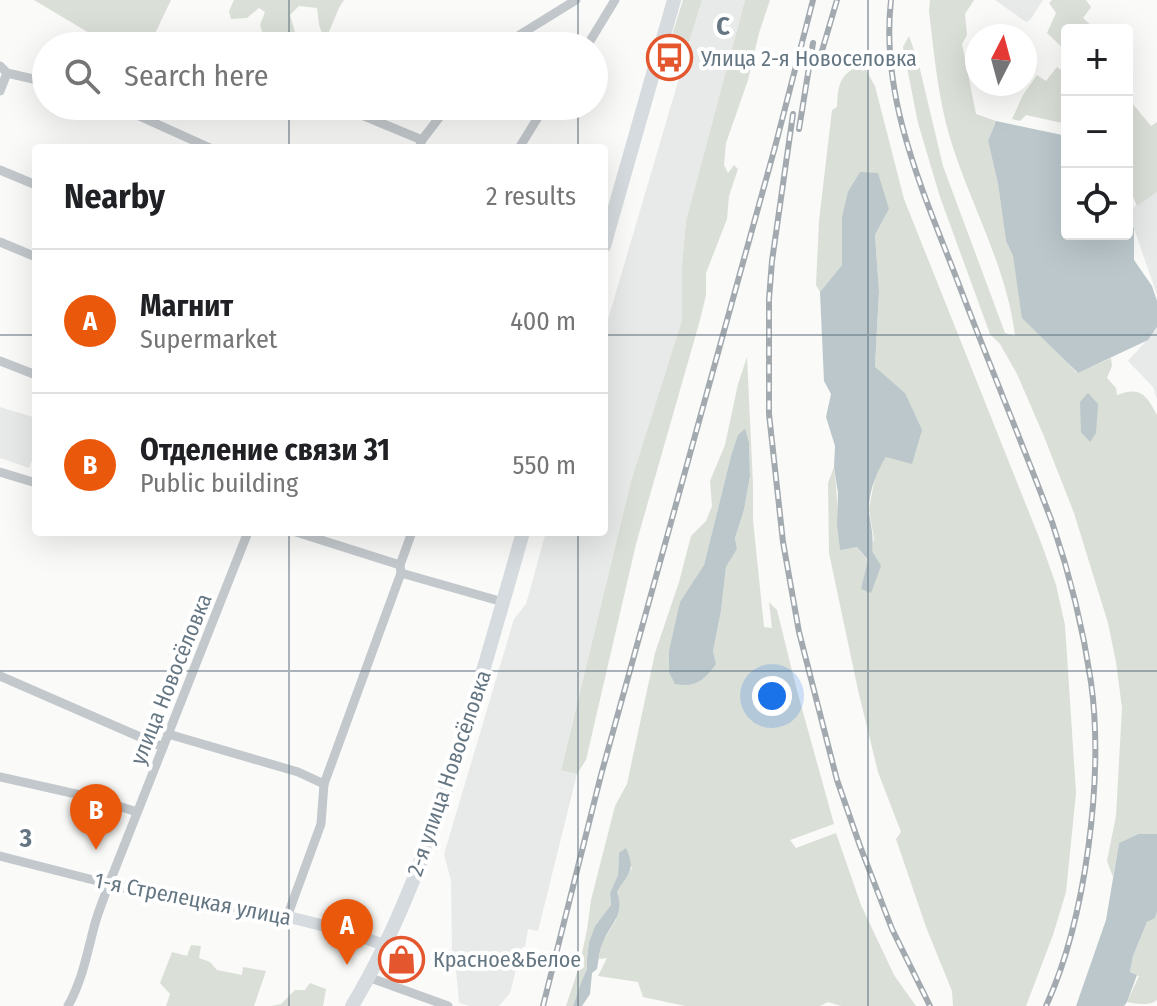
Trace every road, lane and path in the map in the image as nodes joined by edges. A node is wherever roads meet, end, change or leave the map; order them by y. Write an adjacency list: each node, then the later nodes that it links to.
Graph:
1 (576, 0): 4 (street)
2 (615, 0): 5 (street)
3 (674, 0): 18 (main road)
4 (524, 32)
5 (596, 32)
6 (4, 70): 7 (street); 8 (street)
7 (32, 78)
8 (0, 91)
9 (148, 120): 13 (street)
10 (369, 120): 14 (street)
11 (438, 120): 14 (street)
12 (536, 120): 15 (street)
13 (201, 144)
14 (420, 144)
15 (521, 144)
16 (0, 170): 17 (street)
17 (32, 183)
18 (608, 232)
19 (0, 242): 20 (street)
20 (32, 255)
21 (0, 361): 22 (street)
22 (32, 373)
23 (0, 472): 24 (street)
24 (32, 482)
25 (246, 536): 32 (street, улица Новосёловка)
26 (317, 536): 29 (street)
27 (411, 536): 29 (street)
28 (522, 536): 30 (main road, 2-я улица Новосёловка)
29 (400, 569): 30 (street); 35 (street)
30 (503, 602): 40 (main road, 2-я улица Новосёловка)
31 (0, 676): 33 (street)
32 (168, 734): 33 (street, улица Новосёловка); 35 (street)
33 (163, 747): 36 (street, улица Новосёловка)
34 (0, 777): 36 (street)
35 (324, 784): 39 (street)
36 (137, 812): 38 (street, улица Новосёловка)
37 (0, 856): 38 (street, 1-я Стрелецкая улица)
38 (109, 884): 39 (street, 1-я Стрелецкая улица); 42 (street, улица Новосёловка)
39 (287, 917): 40 (street, 1-я Стрелецкая улица)
40 (384, 945): 41 (main road, 2-я улица Новосёловка)
41 (368, 977): 43 (main road, 2-я улица Новосёловка); 44 (street)
42 (68, 1006)
43 (352, 1006)
44 (448, 1006)

